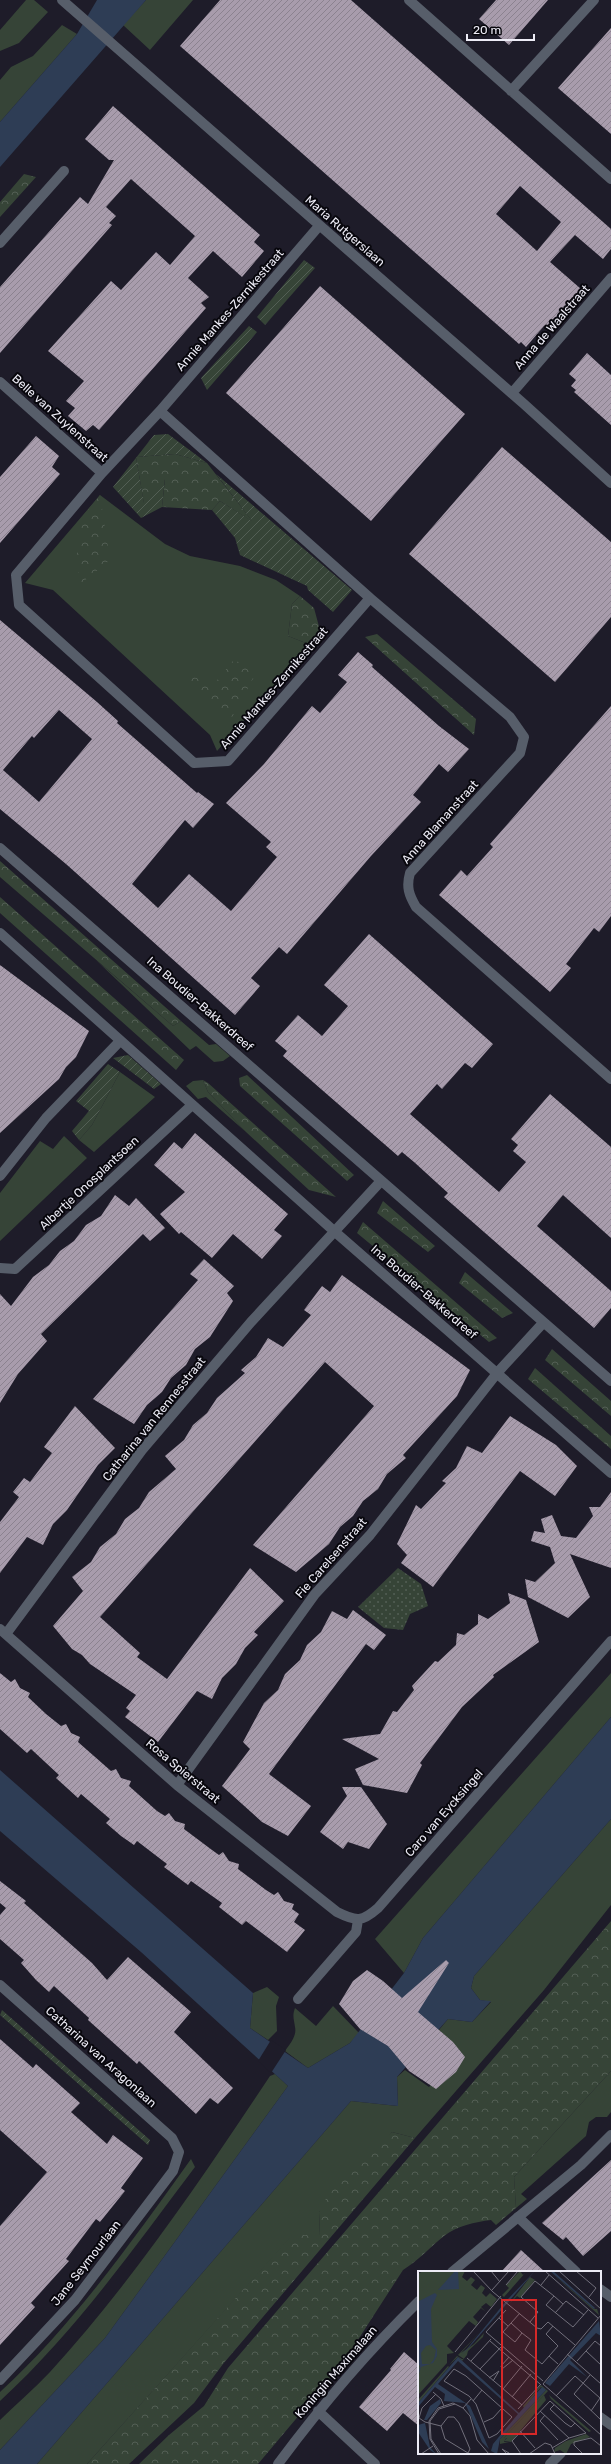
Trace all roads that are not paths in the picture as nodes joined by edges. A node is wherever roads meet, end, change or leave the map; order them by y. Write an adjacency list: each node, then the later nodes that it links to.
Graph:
1 (62, 0): 7 (street, Maria Rutgerslaan)
2 (410, 0): 4 (street)
3 (594, 0): 4 (street)
4 (511, 91): 6 (street)
5 (64, 171): 8 (street)
6 (611, 179)
7 (319, 226): 11 (street, Maria Rutgerslaan); 12 (street, Annie Mankes-Zernikestraat)
8 (0, 243)
9 (611, 278): 11 (street, Anna de Waalstraat)
10 (0, 382): 13 (street, Belle van Zuylenstraat)
11 (512, 393): 14 (street, Maria Rutgerslaan)
12 (160, 411): 13 (street, Annie Mankes-Zernikestraat); 15 (street)
13 (102, 473): 15 (street, Annie Mankes-Zernikestraat)
14 (611, 483)
15 (370, 598): 19 (street, Anna Blamanstraat)
16 (0, 848): 22 (street, Ina Boudier-Bakkerdreef)
17 (0, 933): 18 (street, Ina Boudier-Bakkerdreef)
18 (120, 1041): 20 (street, Ina Boudier-Bakkerdreef); 21 (street)
19 (611, 1079)
20 (192, 1105): 23 (street, Ina Boudier-Bakkerdreef); 24 (street, Albertje Onosplantsoen)
21 (0, 1176)
22 (381, 1181): 23 (street); 25 (street, Ina Boudier-Bakkerdreef)
23 (334, 1231): 26 (street, Ina Boudier-Bakkerdreef); 29 (street, Catharina van Rennesstraat)
24 (0, 1268)
25 (543, 1323): 26 (street); 27 (street, Ina Boudier-Bakkerdreef)
26 (498, 1372): 28 (street, Ina Boudier-Bakkerdreef); 31 (street, Fie Carelsenstraat)
27 (611, 1381)
28 (611, 1473)
29 (3, 1632): 31 (street, Rosa Spierstraat)
30 (611, 1641): 32 (street, Caro van Eycksingel)
31 (177, 1785): 32 (street, Rosa Spierstraat)
32 (358, 1920): 34 (street)
33 (0, 1985): 36 (street, Catharina van Aragonlaan)
34 (298, 1999)
35 (611, 2135): 37 (street)
36 (179, 2152): 43 (street, Jane Seymourlaan)
37 (518, 2218): 38 (street); 39 (street)
38 (453, 2271)
39 (575, 2271)
40 (601, 2290): 41 (street)
41 (611, 2296)
42 (418, 2302): 44 (street, Koningin Maximalaan)
43 (0, 2380)
44 (318, 2411): 46 (street, Koningin Maximalaan); 47 (street)
45 (559, 2454): 48 (street)
46 (278, 2464)
47 (375, 2464)
48 (550, 2464)

